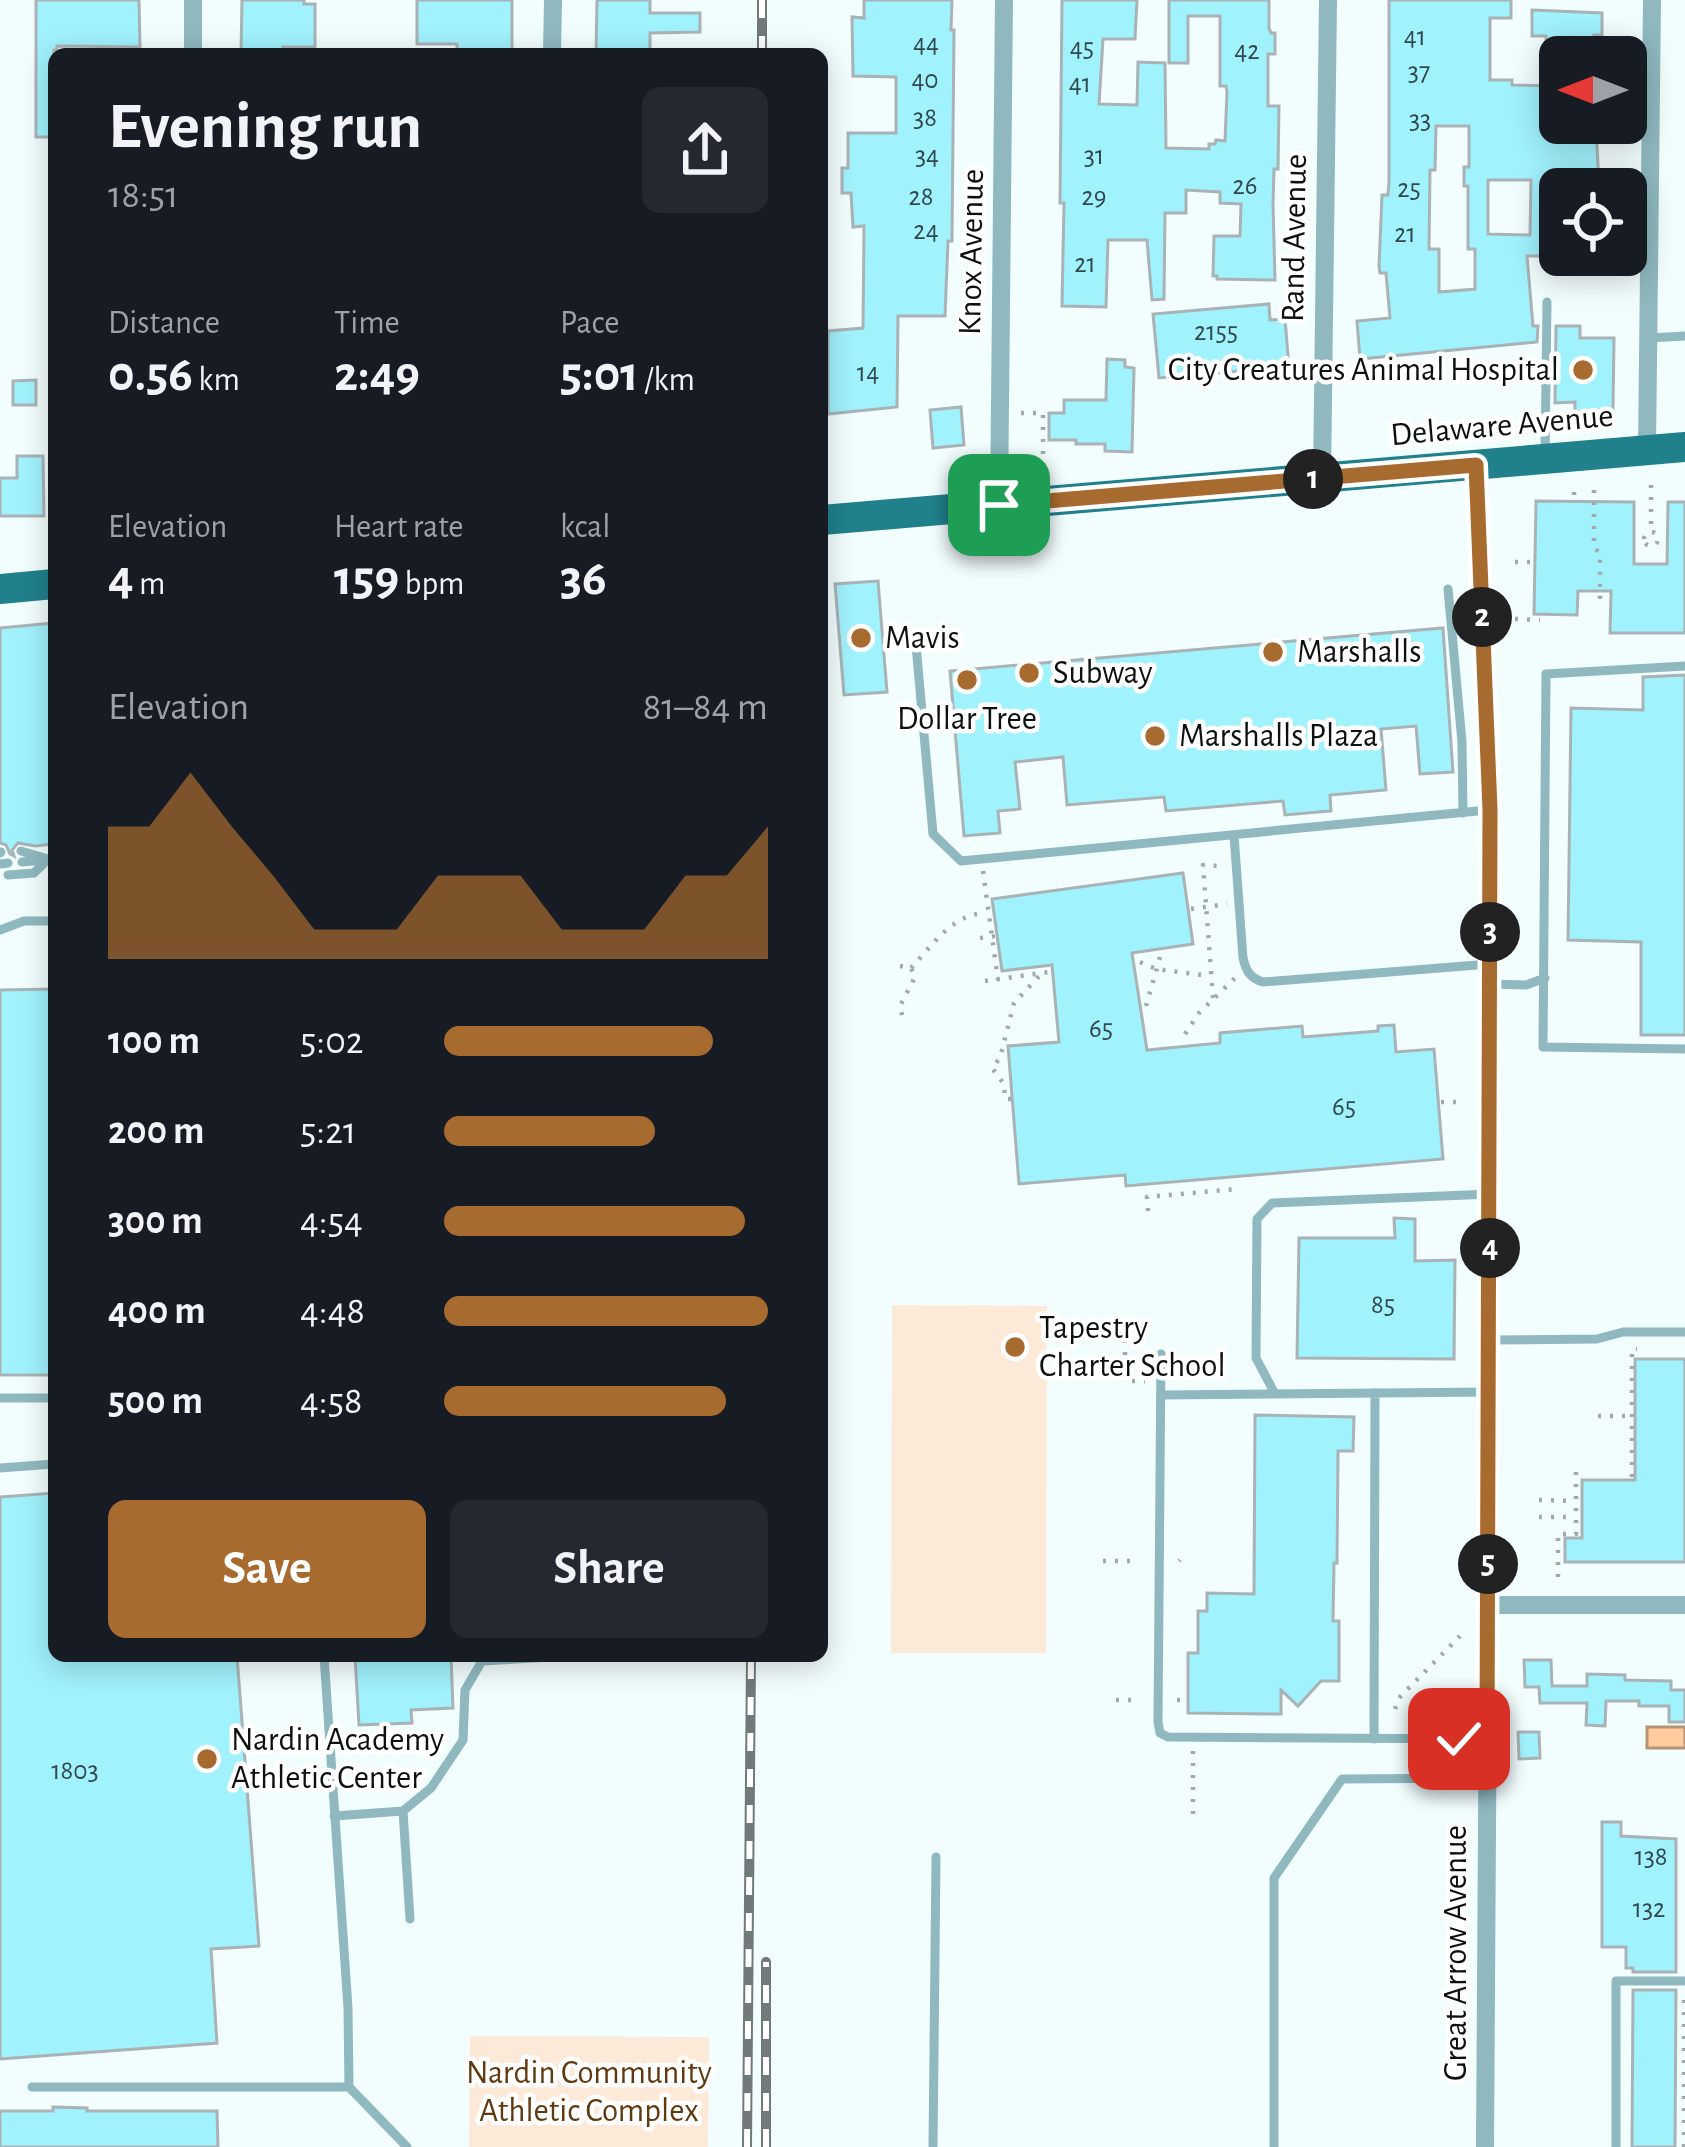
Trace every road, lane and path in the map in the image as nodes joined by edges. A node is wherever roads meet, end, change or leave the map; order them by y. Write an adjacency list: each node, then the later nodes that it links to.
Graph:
1 (193, 0): 6 (street)
2 (553, 0): 7 (street)
3 (1004, 0): 20 (street, Knox Avenue)
4 (1328, 0): 17 (street, Rand Avenue)
5 (1652, 0): 10 (street)
6 (193, 48)
7 (552, 48)
8 (1547, 302): 14 (lane)
9 (1685, 336): 10 (lane)
10 (1647, 338): 13 (street)
11 (1022, 412): 15 (path)
12 (1685, 447): 13 (main road, Delaware Avenue)
13 (1647, 450): 14 (main road, Delaware Avenue)
14 (1545, 459): 16 (main road, Delaware Avenue)
15 (1043, 464)
16 (1476, 465): 17 (main road, Delaware Avenue); 35 (street, Great Arrow Avenue)
17 (1322, 478): 20 (main road, Delaware Avenue)
18 (1651, 485): 22 (path)
19 (1594, 490): 30 (path)
20 (999, 505): 21 (main road, Delaware Avenue)
21 (828, 519)
22 (1651, 532): 23 (path); 23 (path)
23 (1650, 546): 24 (path)
24 (1650, 560)
25 (1515, 562): 26 (path)
26 (1532, 562)
27 (48, 585): 28 (main road)
28 (0, 589)
29 (1448, 589): 36 (lane)
30 (1600, 605)
31 (1515, 619): 32 (path)
32 (1540, 620)
33 (916, 634): 37 (lane)
34 (1685, 666): 60 (lane)
35 (1490, 810): 36 (lane); 57 (street, Great Arrow Avenue)
36 (1463, 812): 37 (lane)
37 (1234, 835): 57 (lane)
38 (22, 856): 39 (lane)
39 (48, 859)
40 (48, 861): 42 (lane)
41 (1220, 864): 45 (path)
42 (5, 868)
43 (984, 881): 50 (path)
44 (1227, 904): 45 (path)
45 (1206, 907): 46 (path); 58 (path)
46 (1191, 909)
47 (977, 914): 55 (path)
48 (48, 921): 49 (lane)
49 (0, 930)
50 (994, 936): 51 (path); 61 (path)
51 (980, 938)
52 (1160, 957): 56 (path)
53 (1140, 962): 56 (path)
54 (900, 966): 55 (path)
55 (911, 968): 66 (path)
56 (1156, 969): 58 (path); 65 (path)
57 (1490, 974): 60 (lane); 73 (street, Great Arrow Avenue)
58 (1213, 976): 64 (path)
59 (1236, 977): 64 (path)
60 (1545, 978): 68 (lane)
61 (998, 980): 62 (path); 63 (path)
62 (985, 981)
63 (1017, 986): 63 (path); 69 (path)
64 (1213, 998): 67 (path)
65 (1146, 1006)
66 (904, 1023)
67 (1184, 1034)
68 (1685, 1049)
69 (1010, 1099)
70 (1441, 1102): 71 (path)
71 (1462, 1102)
72 (1236, 1189): 74 (path)
73 (1491, 1194): 77 (street, Great Arrow Avenue); 83 (lane)
74 (1148, 1211)
75 (1685, 1332): 77 (lane)
76 (1125, 1340): 80 (path)
77 (1490, 1340): 81 (street, Great Arrow Avenue)
78 (1633, 1349): 88 (path)
79 (1161, 1354): 84 (lane)
80 (1131, 1381)
81 (1490, 1392): 82 (lane); 100 (street, Great Arrow Avenue)
82 (1375, 1393): 83 (lane); 108 (lane)
83 (1275, 1394): 84 (lane)
84 (1161, 1395): 108 (lane)
85 (0, 1398): 86 (lane)
86 (48, 1398)
87 (1598, 1416): 88 (path)
88 (1633, 1416): 92 (path)
89 (48, 1464): 90 (lane)
90 (0, 1468)
91 (1576, 1469): 94 (path)
92 (1633, 1477)
93 (1539, 1500): 94 (path)
94 (1576, 1501): 96 (path)
95 (1539, 1517): 96 (path)
96 (1576, 1517): 99 (path)
97 (1103, 1561): 98 (path)
98 (1130, 1561)
99 (1558, 1577)
100 (1488, 1605): 101 (street); 109 (street, Great Arrow Avenue)
101 (1685, 1605)
102 (1460, 1636): 107 (path)
103 (323, 1662): 113 (lane)
104 (480, 1662): 112 (lane)
105 (1116, 1700): 106 (path)
106 (1131, 1700)
107 (1399, 1718)
108 (1374, 1738): 109 (lane)
109 (1487, 1739): 111 (street, Great Arrow Avenue)
110 (1193, 1751): 114 (path)
111 (1487, 1778): 127 (lane); 128 (street, Great Arrow Avenue)
112 (403, 1811): 113 (lane); 116 (lane)
113 (334, 1816): 122 (lane)
114 (1193, 1816)
115 (936, 1857): 126 (lane)
116 (410, 1919)
117 (1685, 1981): 129 (lane)
118 (1684, 1996): 119 (path)
119 (1684, 2008): 120 (path)
120 (1684, 2050): 123 (path)
121 (32, 2087): 122 (lane)
122 (349, 2087): 125 (lane)
123 (1684, 2092): 124 (path)
124 (1684, 2136): 130 (path)
125 (407, 2147)
126 (934, 2147)
127 (1274, 2147)
128 (1484, 2147)
129 (1616, 2147)
130 (1684, 2147)

